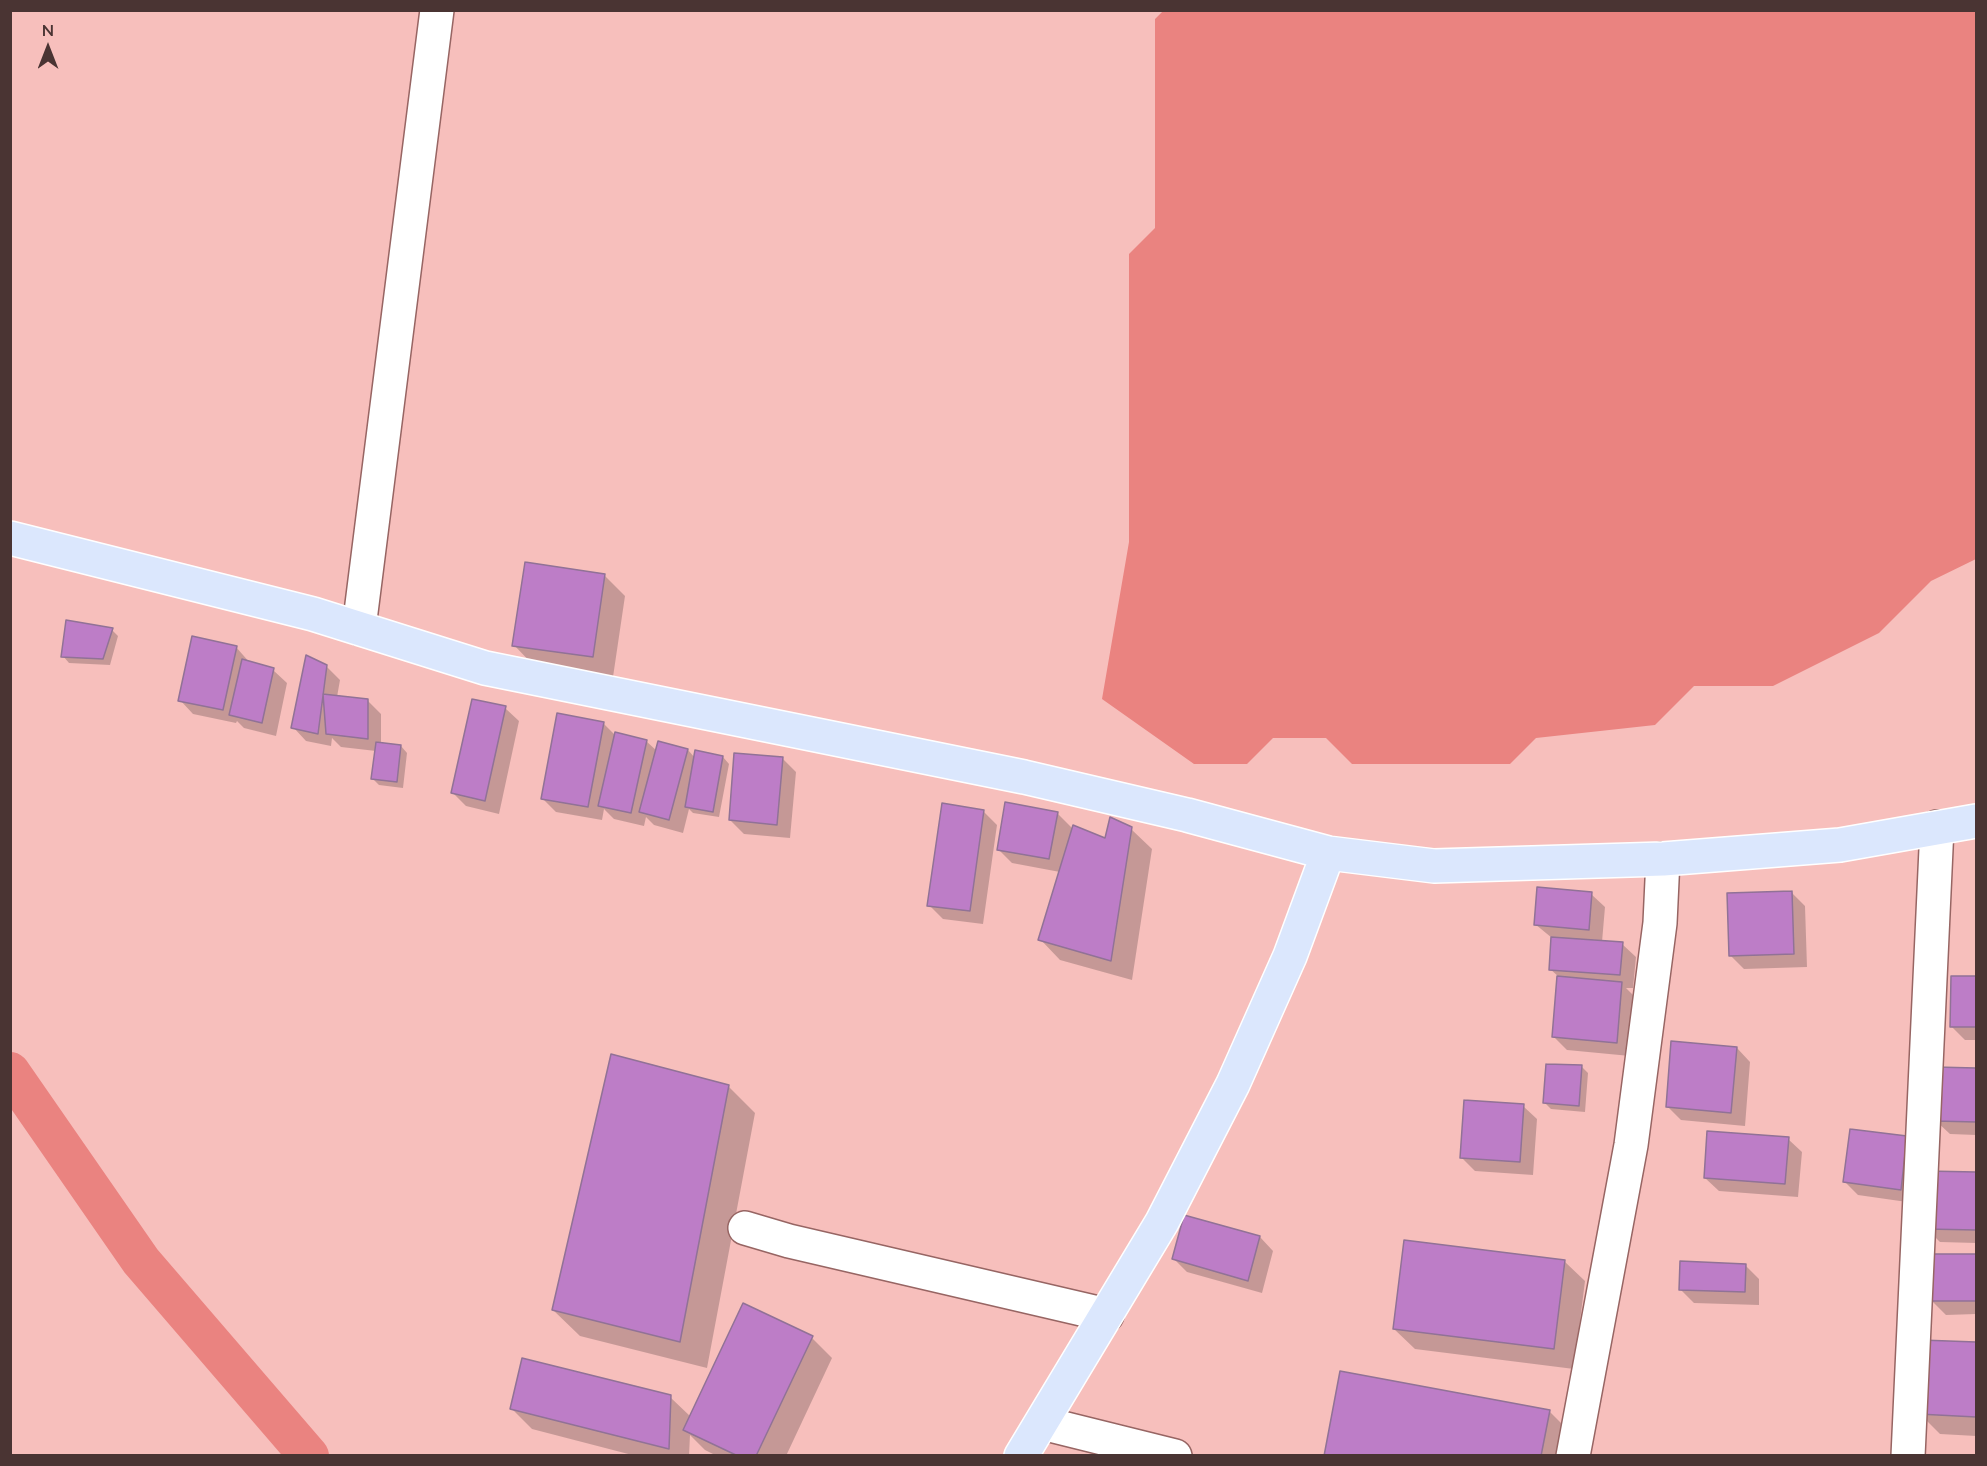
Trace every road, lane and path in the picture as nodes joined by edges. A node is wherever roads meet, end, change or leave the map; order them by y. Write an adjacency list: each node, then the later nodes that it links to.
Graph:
1 (437, 10): 3 (street)
2 (10, 538): 3 (main road)
3 (359, 628): 6 (main road)
4 (1977, 821): 5 (main road)
5 (1937, 827): 7 (main road); 14 (street)
6 (1328, 854): 7 (main road); 9 (main road)
7 (1663, 859): 13 (street)
8 (745, 1228): 9 (street)
9 (1107, 1315): 10 (main road)
10 (1041, 1423): 11 (main road); 12 (street)
11 (1021, 1455)
12 (1175, 1455)
13 (1573, 1455)
14 (1908, 1455)

